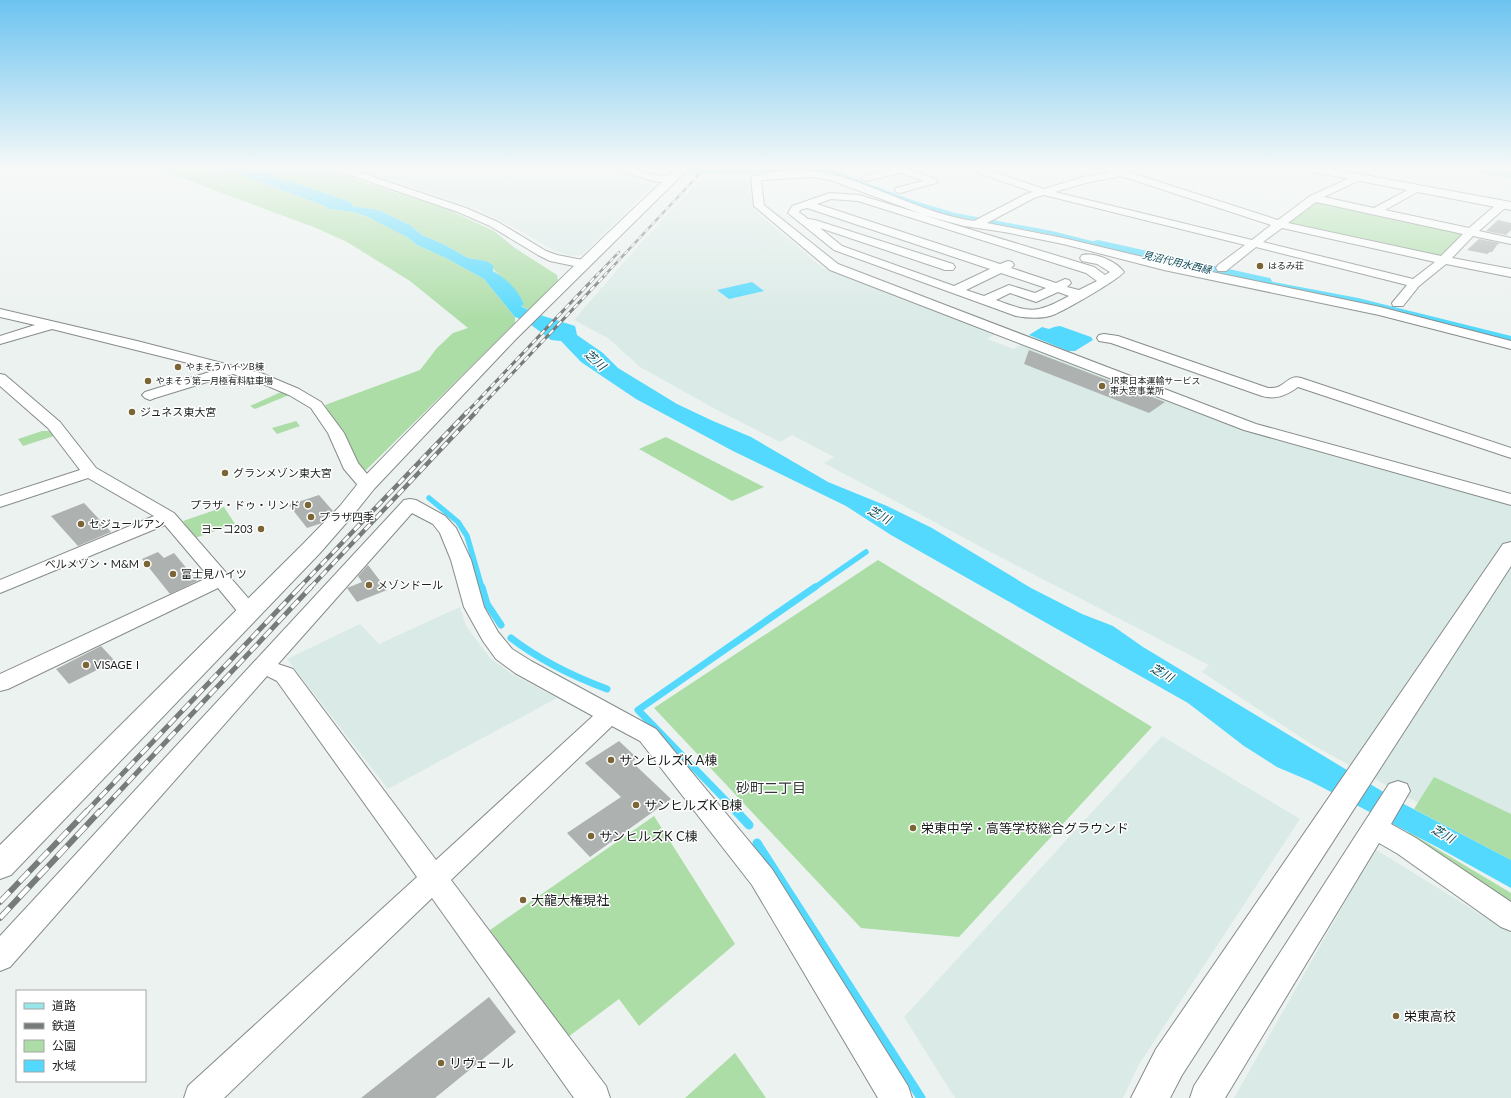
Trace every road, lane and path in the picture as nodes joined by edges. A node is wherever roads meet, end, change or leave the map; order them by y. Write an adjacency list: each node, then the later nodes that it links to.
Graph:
1 (483, 219): 35 (street)
2 (630, 219): 35 (street)
3 (775, 219): 66 (street)
4 (800, 219): 26 (street)
5 (804, 219): 23 (street)
6 (891, 219): 20 (street)
7 (929, 219): 15 (street)
8 (949, 219): 17 (street)
9 (991, 219): 17 (street)
10 (1154, 219): 22 (street)
11 (1264, 219): 16 (street)
12 (1285, 219): 16 (street)
13 (1410, 219): 18 (street)
14 (1489, 219): 18 (street)
15 (940, 223): 17 (street); 19 (street)
16 (1279, 224): 22 (street); 32 (street)
17 (976, 228): 19 (street); 24 (street); 25 (street); 39 (street); 44 (street); 59 (street)
18 (1471, 232): 21 (street); 32 (street)
19 (922, 234): 20 (street); 24 (street)
20 (905, 237): 23 (street)
21 (1511, 241)
22 (1254, 244): 39 (street); 45 (street)
23 (883, 246): 28 (street); 30 (street)
24 (934, 246): 29 (street)
25 (986, 246): 27 (street); 31 (street)
26 (838, 248): 30 (street); 55 (street)
27 (1023, 249): 36 (street); 40 (street)
28 (901, 251): 29 (street); 33 (street)
29 (951, 252): 31 (street)
30 (858, 255): 34 (street)
31 (969, 258): 36 (street); 37 (street)
32 (1444, 260): 41 (street); 45 (street)
33 (930, 261): 34 (street); 37 (street)
34 (876, 262): 42 (street)
35 (584, 264): 65 (street)
36 (990, 264): 38 (street); 47 (street)
37 (948, 267): 42 (street)
38 (1002, 268): 40 (street); 40 (street); 43 (street)
39 (1222, 268): 52 (street)
40 (1042, 269): 44 (street); 48 (street); 48 (street)
41 (1511, 273)
42 (923, 279): 47 (street)
43 (980, 279): 46 (street); 49 (street)
44 (1102, 283): 50 (street)
45 (1415, 283): 52 (street)
46 (996, 284)
47 (943, 286): 49 (street)
48 (1058, 287): 50 (street); 51 (street)
49 (955, 290): 51 (street)
50 (1080, 295): 55 (street)
51 (985, 301): 55 (street)
52 (1398, 303): 53 (street)
53 (1414, 307)
54 (0, 313): 56 (street)
55 (1027, 314)
56 (52, 325): 58 (street); 60 (street)
57 (1104, 338): 63 (street)
58 (0, 340)
59 (1511, 345)
60 (232, 370): 62 (street); 65 (street)
61 (0, 378): 64 (street)
62 (150, 395)
63 (1511, 454)
64 (90, 472): 67 (street); 68 (street)
65 (367, 485): 72 (street)
66 (1511, 500)
67 (0, 502)
68 (168, 517): 70 (street); 71 (street)
69 (1511, 549): 85 (street)
70 (221, 579): 72 (street); 74 (street)
71 (0, 587)
72 (249, 612): 78 (street)
73 (262, 667): 75 (street); 79 (street); 81 (street)
74 (0, 683)
75 (610, 714): 79 (street); 84 (street)
76 (1398, 790): 77 (street)
77 (1377, 825): 80 (street); 86 (street)
78 (0, 865)
79 (434, 879): 82 (street); 83 (street)
80 (1511, 918)
81 (0, 957)
82 (200, 1098)
83 (594, 1098)
84 (896, 1098)
85 (1150, 1098)
86 (1206, 1098)

